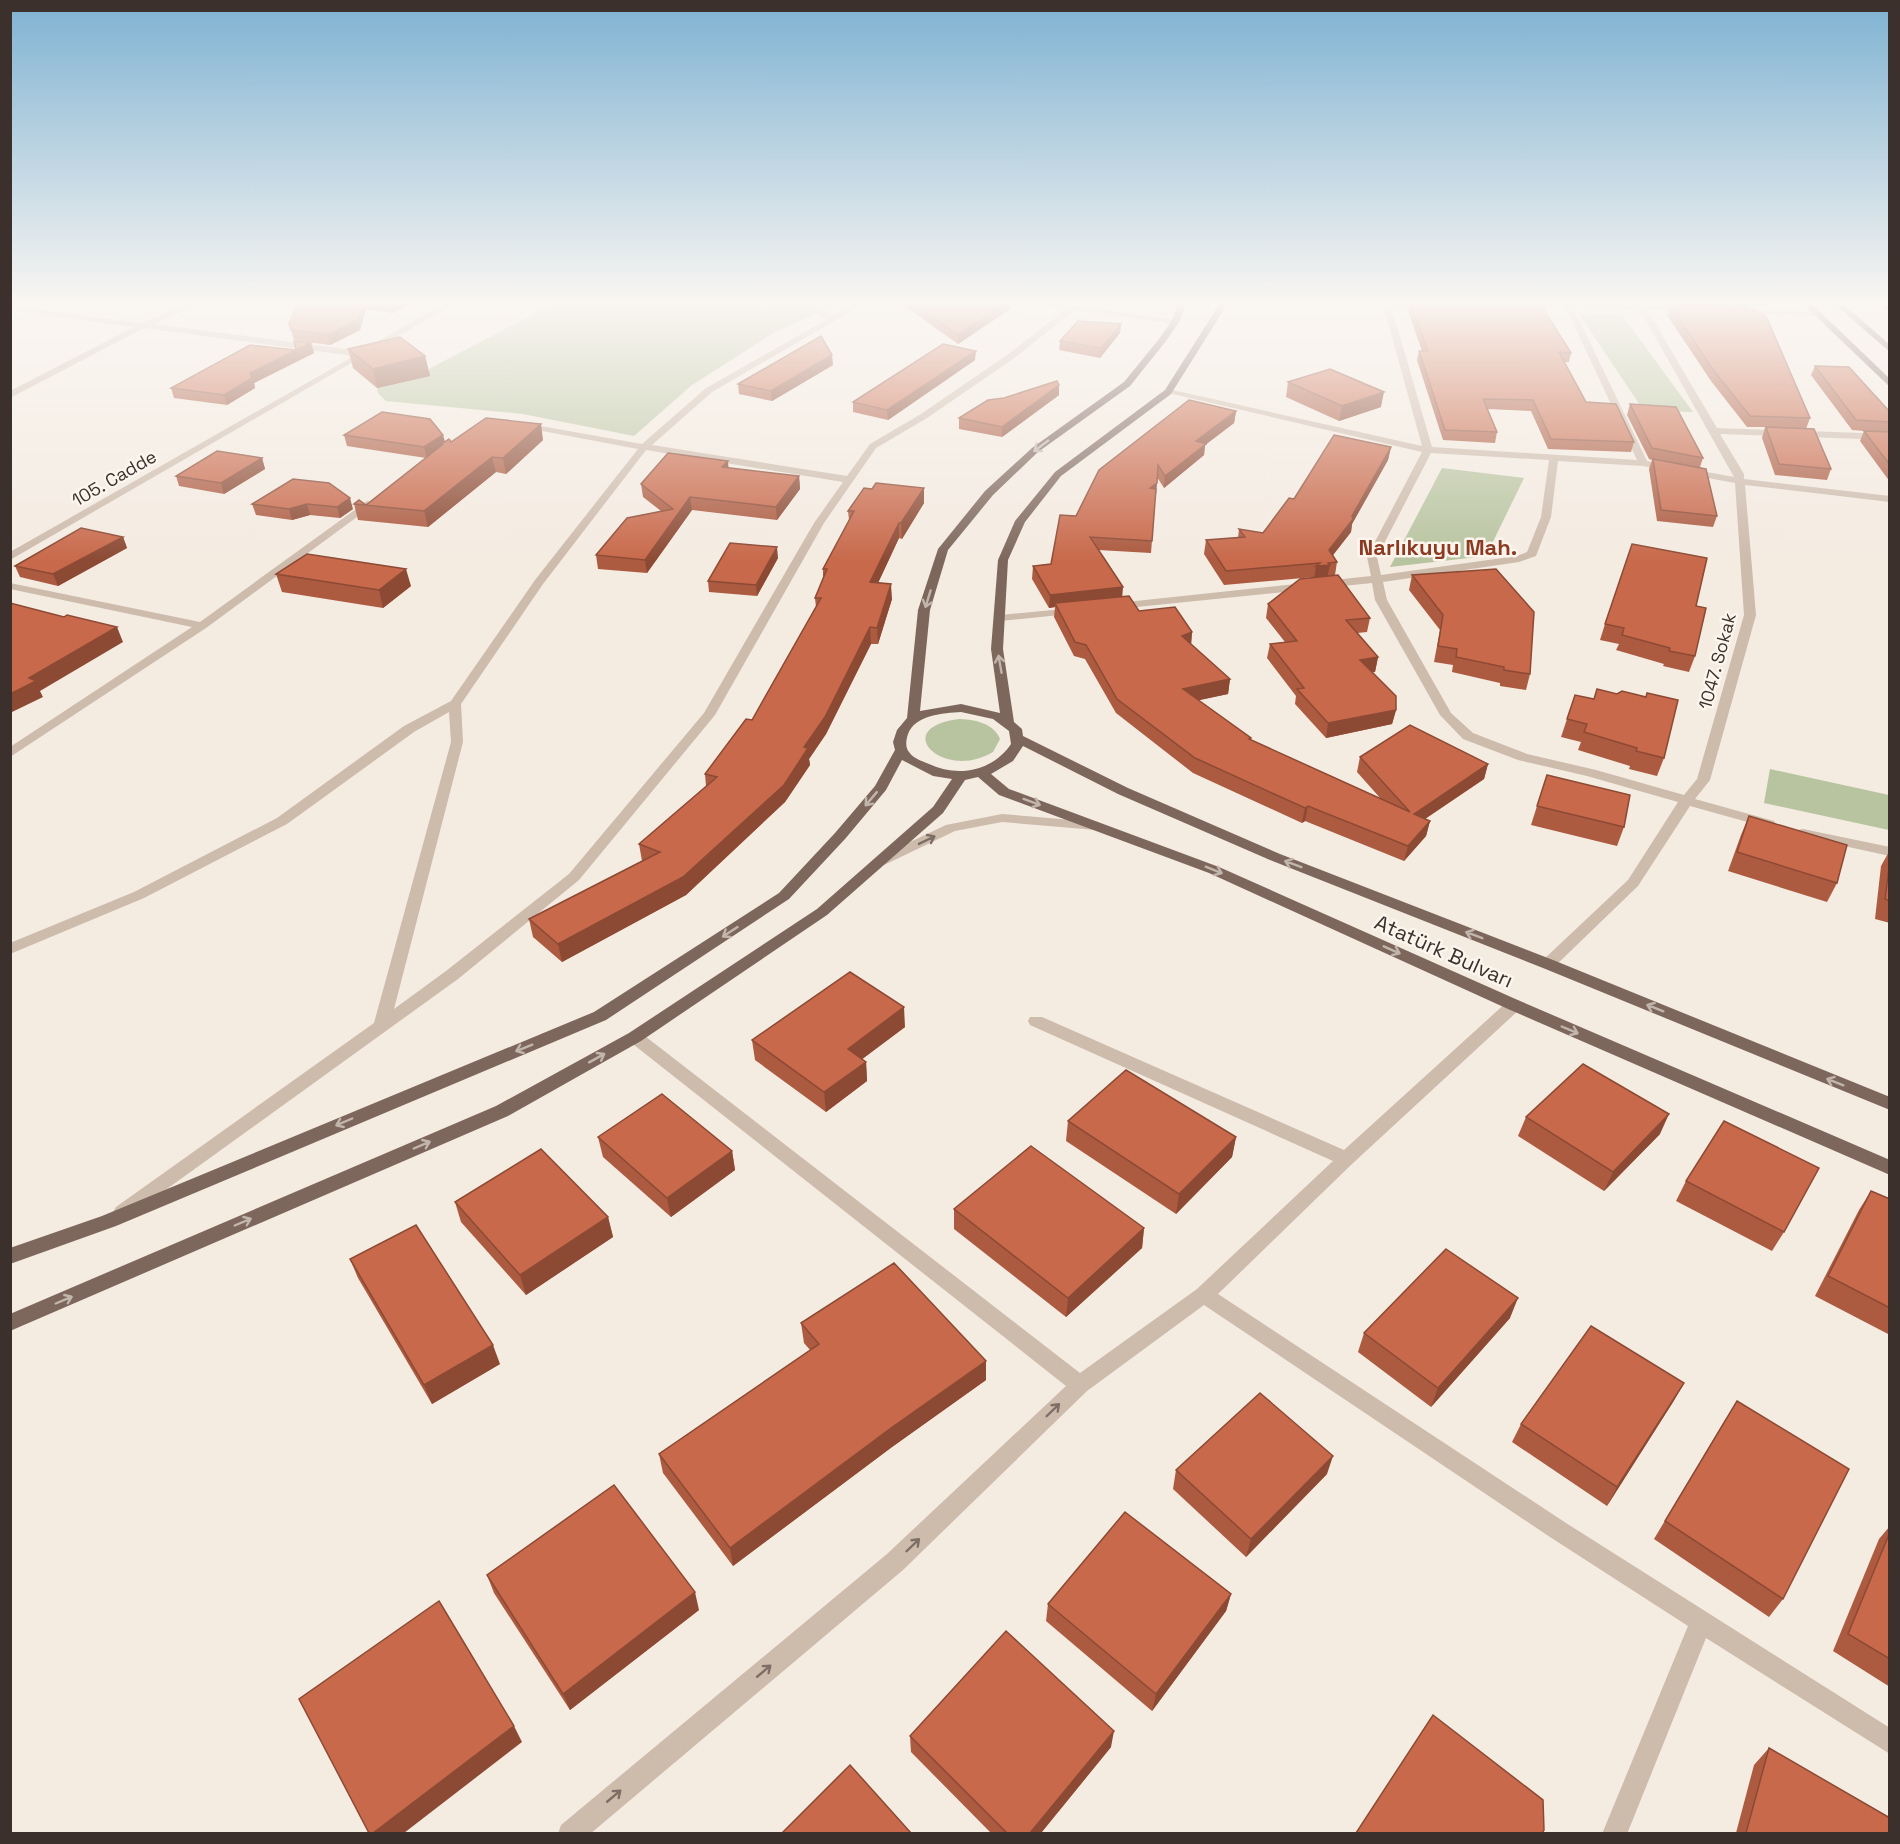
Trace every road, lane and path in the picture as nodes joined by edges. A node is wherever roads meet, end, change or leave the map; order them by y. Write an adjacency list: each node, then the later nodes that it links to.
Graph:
1 (302, 388): 21 (street, 105. Cadde)
2 (712, 388): 13 (street)
3 (965, 388): 17 (street)
4 (1121, 388): 29 (main road, one-way to 29)
5 (1170, 388): 9 (main road)
6 (1411, 388): 14 (street)
7 (1608, 388): 16 (street)
8 (1689, 388): 11 (street, 1047. Sokak)
9 (1168, 392): 14 (street); 26 (main road)
10 (508, 422): 13 (street)
11 (1714, 431): 12 (street); 18 (street, 1047. Sokak)
12 (1890, 437)
13 (644, 447): 17 (street); 28 (street)
14 (1428, 450): 15 (street); 22 (street)
15 (1554, 458): 16 (street); 22 (street)
16 (1643, 463): 18 (street)
17 (850, 480): 44 (street)
18 (1740, 481): 20 (street); 36 (street, 1047. Sokak)
19 (381, 496): 27 (street)
20 (1890, 499)
21 (10, 557)
22 (1377, 579): 24 (street); 36 (street)
23 (10, 586): 27 (street)
24 (1106, 607)
25 (1083, 610): 26 (street)
26 (1000, 618): 30 (main road, one-way to 26)
27 (202, 626): 33 (street)
28 (455, 704): 40 (street); 44 (street)
29 (913, 720): 30 (main road); 32 (main road)
30 (1008, 722): 31 (main road)
31 (1018, 739): 34 (main road); 41 (main road, Atatürk Bulvarı, one-way to 31)
32 (901, 750): 35 (main road); 49 (main road, one-way to 49)
33 (10, 753)
34 (982, 773): 35 (main road); 37 (main road, Atatürk Bulvarı, one-way to 37)
35 (961, 775): 39 (main road)
36 (1686, 801): 38 (street); 41 (street, 1047. Sokak)
37 (1096, 826): 39 (street, one-way to 37); 42 (main road, Atatürk Bulvarı, one-way to 42)
38 (1890, 852)
39 (874, 865): 45 (main road)
40 (10, 948)
41 (1548, 964): 46 (main road, Atatürk Bulvarı, one-way to 41)
42 (1514, 1005): 47 (street); 48 (main road, Atatürk Bulvarı, one-way to 48)
43 (1036, 1021): 47 (street)
44 (381, 1026): 49 (street)
45 (635, 1037): 52 (main road, one-way to 45); 53 (street)
46 (1890, 1104)
47 (1346, 1159): 51 (street)
48 (1890, 1168)
49 (109, 1221): 50 (main road)
50 (10, 1256)
51 (1204, 1295): 53 (street); 54 (street)
52 (10, 1323)
53 (1080, 1385): 56 (street, one-way to 53)
54 (1701, 1622): 55 (street); 57 (street)
55 (1890, 1742)
56 (570, 1833)
57 (1614, 1833)

